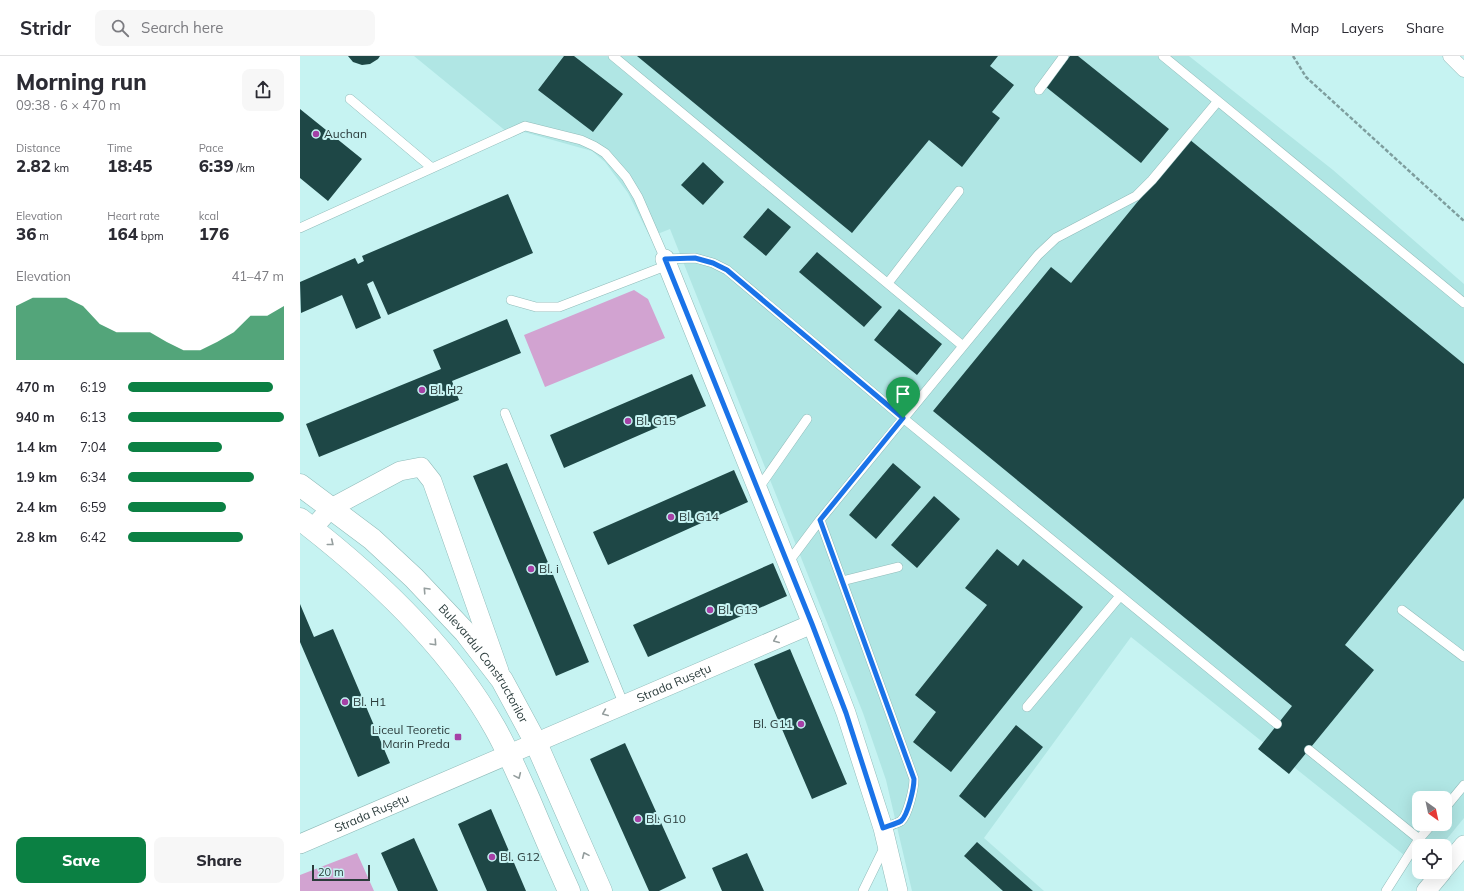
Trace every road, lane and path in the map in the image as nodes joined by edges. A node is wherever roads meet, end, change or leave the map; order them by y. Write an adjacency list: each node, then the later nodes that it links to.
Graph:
1 (614, 56): 15 (lane)
2 (1064, 56): 7 (lane)
3 (1163, 56): 9 (lane)
4 (1293, 56): 12 (path)
5 (1450, 56): 6 (street)
6 (1464, 70)
7 (1039, 90)
8 (350, 99): 10 (lane)
9 (1218, 101): 17 (lane); 18 (lane)
10 (432, 168): 13 (lane); 14 (lane)
11 (959, 191): 15 (lane)
12 (1464, 221)
13 (300, 228)
14 (666, 262): 16 (lane); 20 (lane); 23 (street)
15 (888, 283): 18 (lane)
16 (511, 300)
17 (1464, 303)
18 (963, 346): 20 (lane)
19 (505, 413): 35 (lane)
20 (903, 418): 25 (lane); 30 (lane)
21 (807, 419): 23 (lane)
22 (300, 485): 24 (street, Bulevardul Constructorilor)
23 (758, 489): 27 (street)
24 (331, 508): 26 (street); 34 (street, Bulevardul Constructorilor, one-way to 24); 34 (street)
25 (820, 520): 27 (lane); 29 (lane)
26 (306, 524): 40 (street, Bulevardul Constructorilor, one-way to 40)
27 (787, 564): 32 (street)
28 (898, 567): 29 (lane)
29 (842, 581): 44 (lane)
30 (1120, 596): 36 (lane); 37 (lane)
31 (1402, 610): 33 (lane)
32 (812, 624): 35 (street, Strada Rușețu, one-way to 35); 44 (street)
33 (1464, 657)
34 (502, 680): 38 (street, Bulevardul Constructorilor)
35 (624, 705): 38 (street, Strada Rușețu, one-way to 38)
36 (1027, 707)
37 (1277, 724)
38 (536, 743): 40 (street, Strada Rușețu); 52 (street, Bulevardul Constructorilor, one-way to 38)
39 (1309, 750): 45 (lane)
40 (509, 755): 46 (street, Strada Rușețu); 51 (street, Bulevardul Constructorilor, one-way to 51)
41 (1464, 785): 42 (lane)
42 (1452, 800)
43 (1426, 831): 45 (lane)
44 (884, 836): 53 (lane); 54 (street)
45 (1419, 839)
46 (300, 844)
47 (1464, 845): 49 (street)
48 (1412, 850): 55 (lane)
49 (1452, 860)
50 (1436, 879): 56 (street)
51 (569, 891)
52 (601, 891)
53 (863, 891)
54 (898, 891)
55 (1386, 891)
56 (1426, 891)

